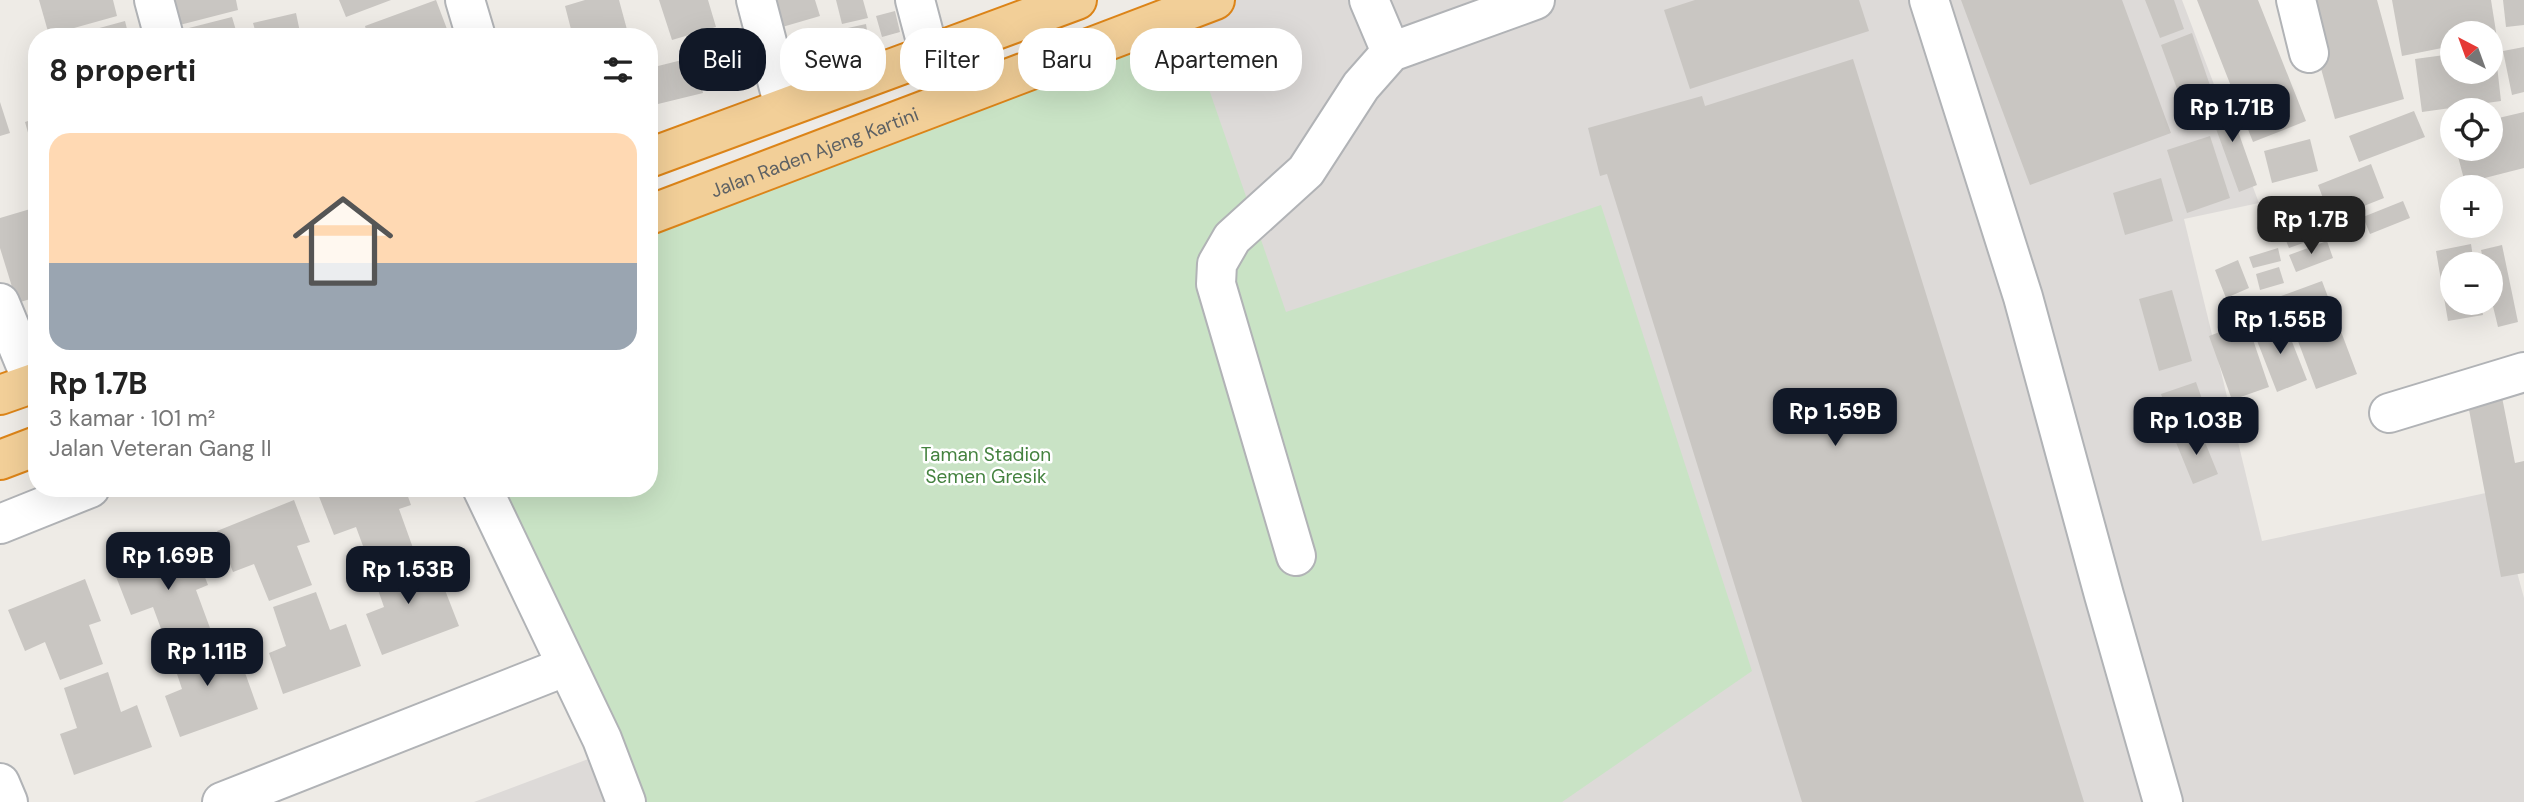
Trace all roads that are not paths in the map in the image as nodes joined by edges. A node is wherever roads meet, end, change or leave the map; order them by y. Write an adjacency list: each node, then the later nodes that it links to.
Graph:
1 (154, 0): 11 (street)
2 (465, 0): 12 (street)
3 (756, 0): 18 (street)
4 (915, 0): 13 (street)
5 (1077, 0): 14 (highway)
6 (1214, 0): 20 (highway, Jalan Raden Ajeng Kartini)
7 (1368, 0): 15 (street)
8 (1535, 0): 15 (street)
9 (1929, 0): 36 (street)
10 (2296, 0): 16 (street)
11 (162, 28)
12 (473, 28)
13 (922, 28)
14 (999, 28)
15 (1391, 52): 30 (street)
16 (2309, 53)
17 (900, 64): 18 (highway)
18 (783, 107): 19 (highway)
19 (658, 155)
20 (658, 212)
21 (0, 303): 23 (street)
22 (2524, 372): 24 (street)
23 (23, 387)
24 (2389, 413)
25 (28, 449): 26 (highway)
26 (0, 460)
27 (68, 497): 29 (street)
28 (486, 497): 31 (street)
29 (0, 524)
30 (1296, 556)
31 (567, 666): 34 (street); 35 (street)
32 (0, 783): 33 (street)
33 (8, 802)
34 (222, 802)
35 (626, 802)
36 (2163, 802)

